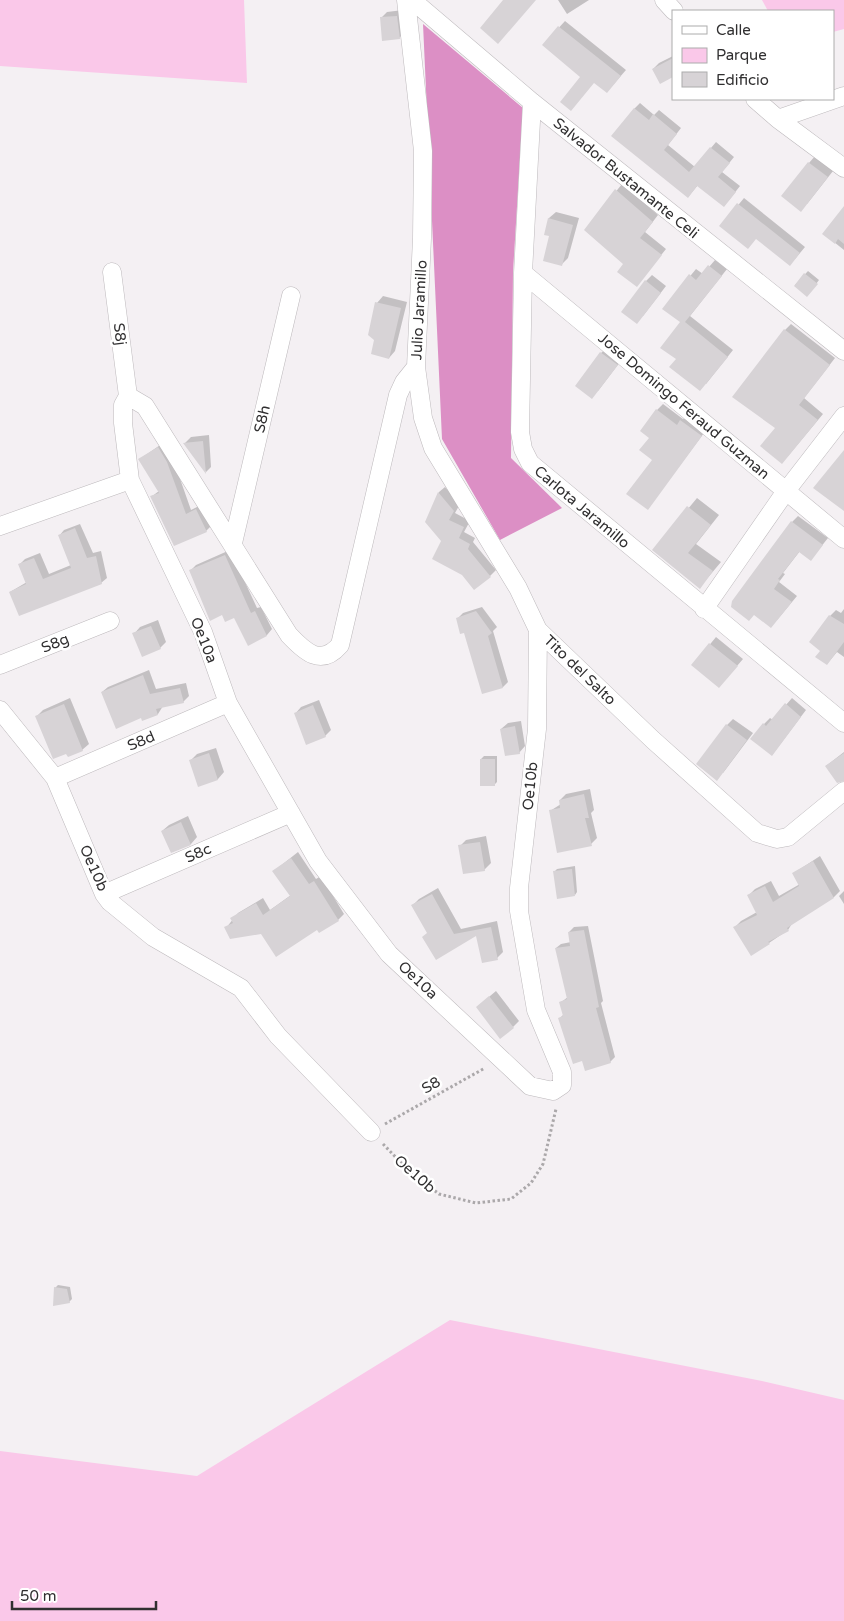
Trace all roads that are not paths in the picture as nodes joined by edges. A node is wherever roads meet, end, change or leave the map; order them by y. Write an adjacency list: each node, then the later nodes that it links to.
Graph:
1 (406, 0): 14 (street, Julio Jaramillo)
2 (412, 0): 7 (street, Salvador Bustamante Celi)
3 (664, 0): 4 (street)
4 (673, 10)
5 (756, 100): 8 (street)
6 (833, 100): 8 (street)
7 (532, 102): 11 (street, Carlota Jaramillo); 13 (street, Salvador Bustamante Celi)
8 (778, 119): 9 (street)
9 (844, 168)
10 (112, 272): 15 (street, S8j)
11 (524, 272): 18 (street, Jose Domingo Feraud Guzman); 22 (street, Carlota Jaramillo)
12 (291, 296): 21 (street, S8h)
13 (844, 351)
14 (416, 367): 21 (street, Julio Jaramillo); 24 (street, Tito del Salto)
15 (128, 396): 17 (street, Oe10a); 21 (street)
16 (844, 416): 18 (street)
17 (130, 480): 19 (street); 26 (street, Oe10a)
18 (786, 491): 20 (street, Jose Domingo Feraud Guzman); 22 (street)
19 (0, 526)
20 (844, 538)
21 (233, 544)
22 (704, 609): 28 (street, Carlota Jaramillo)
23 (110, 621): 25 (street, S8g)
24 (538, 630): 30 (street, Tito del Salto); 33 (street, Oe10b)
25 (0, 665)
26 (228, 704): 29 (street, S8d); 31 (street, Oe10a)
27 (0, 710): 29 (street, Oe10b)
28 (844, 723)
29 (54, 778): 32 (street, Oe10b)
30 (844, 791)
31 (291, 813): 32 (street, S8c); 33 (street, Oe10a)
32 (104, 894): 34 (street, Oe10b)
33 (562, 1085)
34 (371, 1132)

